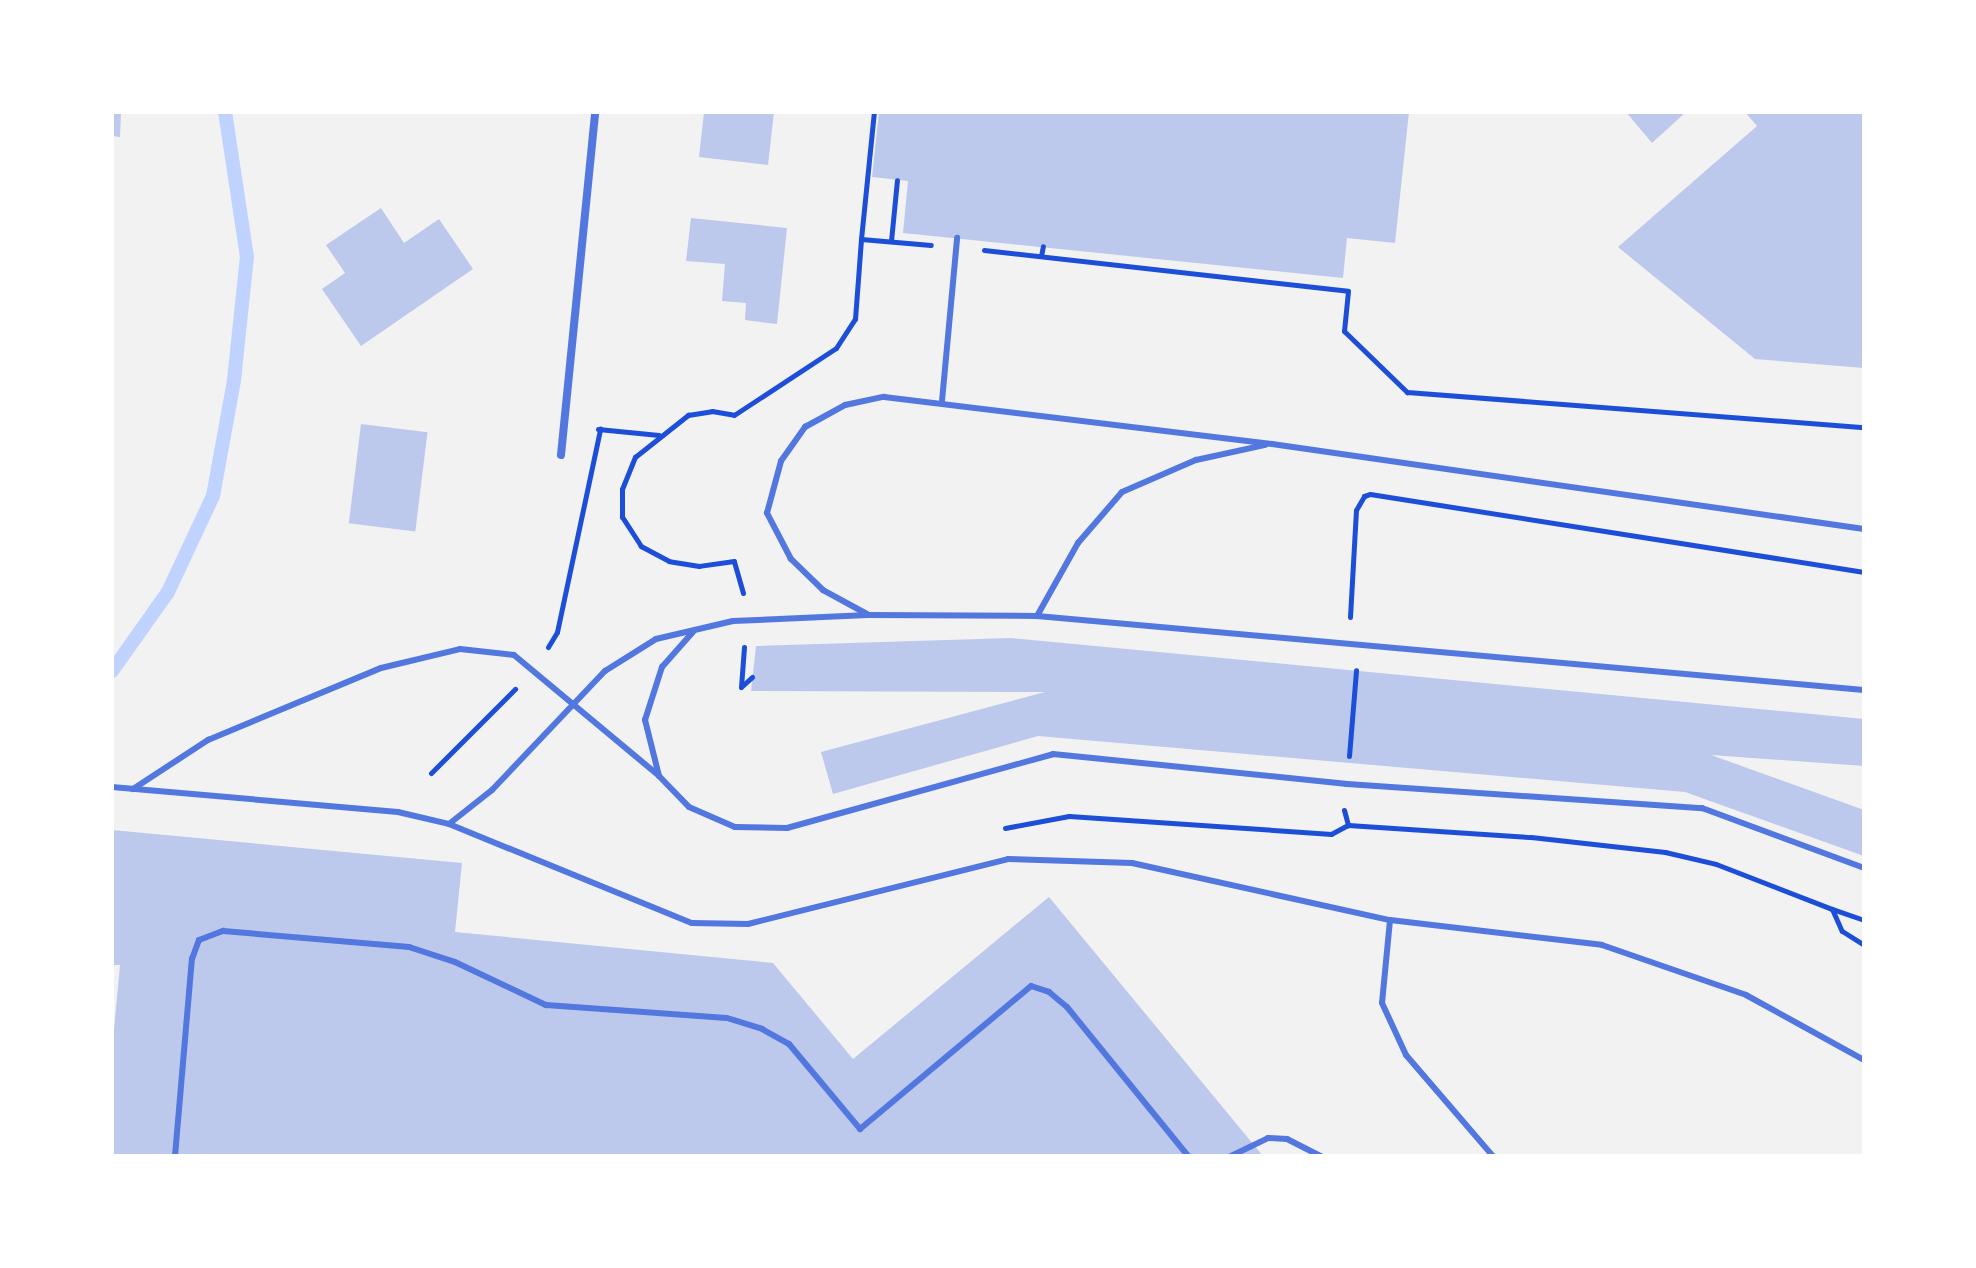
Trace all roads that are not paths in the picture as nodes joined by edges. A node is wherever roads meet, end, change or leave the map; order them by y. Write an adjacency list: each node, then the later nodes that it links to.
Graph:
1 (595, 112): 5 (street)
2 (957, 238): 3 (lane)
3 (942, 401): 4 (lane); 7 (lane)
4 (1272, 444): 6 (lane); 8 (lane)
5 (561, 455)
6 (1864, 529)
7 (868, 615): 8 (lane); 9 (lane)
8 (1037, 616): 10 (lane)
9 (693, 632): 11 (lane); 12 (lane)
10 (1864, 690)
11 (570, 703): 12 (lane); 14 (lane); 15 (lane)
12 (659, 776): 16 (lane)
13 (112, 787): 14 (lane)
14 (133, 789): 15 (lane)
15 (449, 824): 17 (lane)
16 (1864, 868)
17 (1390, 920): 18 (lane); 23 (lane)
18 (1864, 1060)
19 (175, 1156): 20 (lane)
20 (1188, 1156)
21 (1231, 1156): 22 (lane)
22 (1321, 1156)
23 (1493, 1156)

